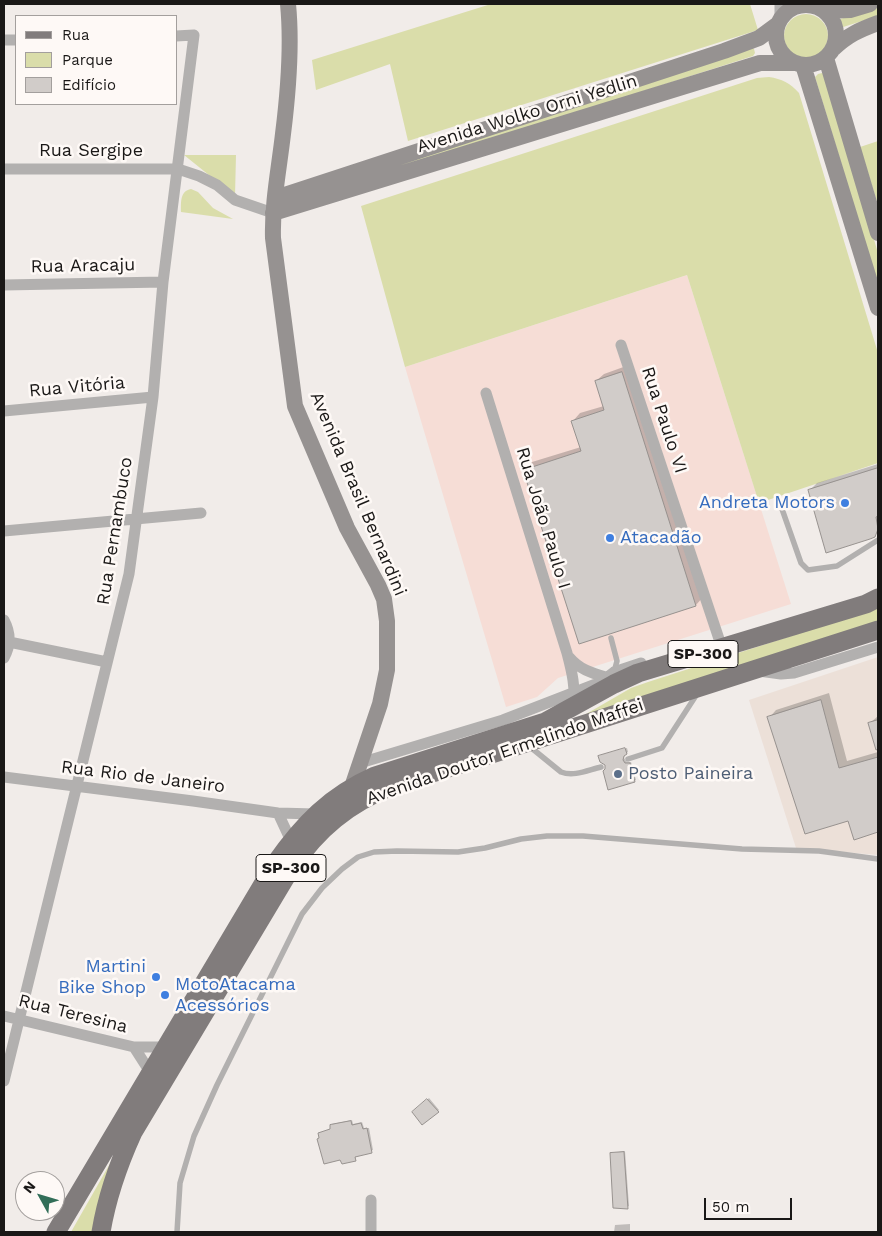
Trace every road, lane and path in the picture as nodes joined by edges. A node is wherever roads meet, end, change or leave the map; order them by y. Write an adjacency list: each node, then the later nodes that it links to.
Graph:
1 (288, 4): 12 (street, Avenida Brasil Bernardini)
2 (809, 4): 4 (street); 5 (street)
3 (870, 4): 4 (street)
4 (825, 11): 8 (street)
5 (780, 16): 9 (street); 12 (street, Avenida Wolko Orni Yedlin)
6 (878, 23): 8 (street)
7 (178, 36): 11 (street, Rua Pernambuco)
8 (830, 53): 9 (street); 13 (street)
9 (799, 64): 12 (street, Avenida Wolko Orni Yedlin); 16 (street)
10 (4, 168): 11 (street, Rua Sergipe)
11 (178, 169): 12 (street, Rua Sergipe); 14 (street, Rua Pernambuco)
12 (274, 205): 45 (street, Avenida Brasil Bernardini)
13 (878, 233)
14 (164, 282): 15 (street, Rua Aracaju); 19 (street, Rua Pernambuco)
15 (4, 285)
16 (878, 308)
17 (621, 345): 32 (street, Rua Paulo VI)
18 (486, 393): 33 (street, Rua João Paulo I)
19 (153, 397): 20 (street, Rua Vitória); 23 (street, Rua Pernambuco)
20 (4, 411)
21 (782, 510): 25 (lane)
22 (201, 513): 23 (street)
23 (136, 519): 24 (street); 36 (street, Rua Pernambuco)
24 (4, 531)
25 (878, 540)
26 (878, 598): 32 (main road, Avenida Doutor Ermelindo Maffei / SP-300)
27 (4, 620): 30 (street)
28 (878, 630): 39 (main road, Avenida Doutor Ermelindo Maffei / SP-300)
29 (611, 638): 34 (lane)
30 (9, 642): 35 (street); 36 (street)
31 (878, 647): 39 (street)
32 (722, 648): 37 (main road, Avenida Doutor Ermelindo Maffei / SP-300)
33 (567, 653): 40 (street, Rua João Paulo I); 42 (street, Rua João Paulo I)
34 (616, 655): 38 (lane); 40 (lane)
35 (4, 658)
36 (107, 662): 48 (street, Rua Pernambuco)
37 (674, 662): 38 (street); 42 (main road, Avenida Doutor Ermelindo Maffei / SP-300)
38 (632, 666): 40 (street)
39 (755, 670): 41 (main road, Avenida Doutor Ermelindo Maffei / SP-300)
40 (610, 674): 42 (street)
41 (702, 687): 43 (main road, Avenida Doutor Ermelindo Maffei / SP-300); 44 (lane)
42 (574, 700): 45 (street); 49 (main road, Avenida Doutor Ermelindo Maffei / SP-300)
43 (526, 743): 46 (lane); 62 (main road, Avenida Doutor Ermelindo Maffei / SP-300)
44 (628, 759)
45 (360, 763): 49 (street, Avenida Brasil Bernardini)
46 (601, 767)
47 (4, 777): 48 (street, Rua Rio de Janeiro)
48 (76, 786): 50 (street, Rua Rio de Janeiro); 55 (street, Rua Pernambuco)
49 (352, 787): 51 (main road, Avenida Doutor Ermelindo Maffei / SP-300)
50 (278, 813): 51 (street, Rua Rio de Janeiro); 52 (street)
51 (315, 814): 52 (main road, Avenida Doutor Ermelindo Maffei / SP-300)
52 (291, 841): 57 (main road, Avenida Doutor Ermelindo Maffei / SP-300)
53 (878, 858): 63 (lane)
54 (4, 1016): 55 (street, Rua Teresina)
55 (19, 1019): 56 (street, Rua Teresina); 59 (street, Rua Pernambuco)
56 (134, 1047): 57 (street, Rua Teresina); 58 (street, Rua Teresina)
57 (166, 1047): 58 (main road, Avenida Doutor Ermelindo Maffei / SP-300)
58 (150, 1072): 61 (main road, Avenida Doutor Ermelindo Maffei / SP-300)
59 (4, 1081)
60 (371, 1200): 64 (street)
61 (56, 1232)
62 (101, 1232)
63 (177, 1232)
64 (371, 1232)

